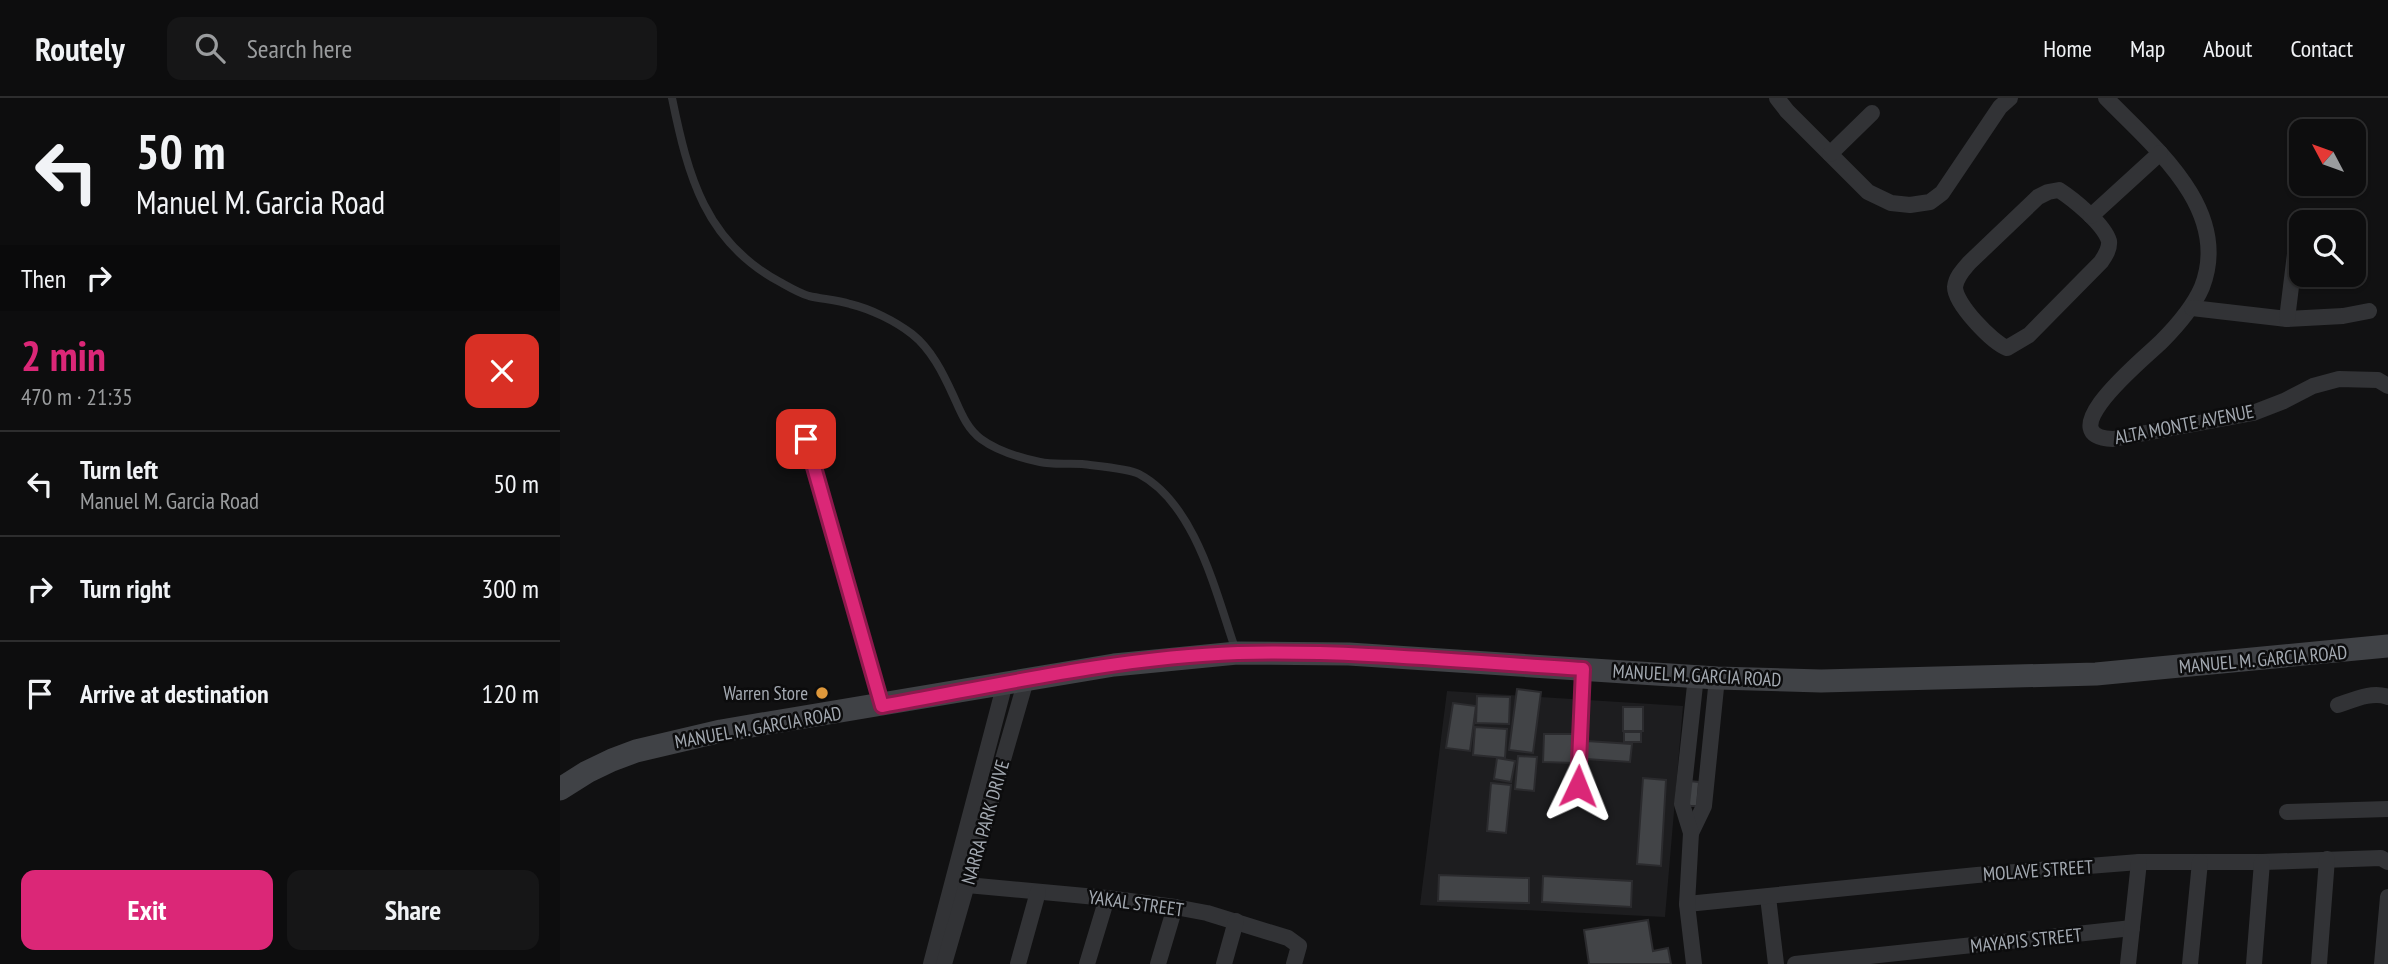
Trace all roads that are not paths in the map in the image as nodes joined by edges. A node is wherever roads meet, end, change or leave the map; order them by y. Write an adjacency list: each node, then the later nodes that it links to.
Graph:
1 (672, 98): 16 (lane)
2 (1777, 98): 7 (street)
3 (2010, 98): 7 (street)
4 (2106, 98): 6 (street, ALTA MONTE AVENUE)
5 (1872, 113): 7 (street)
6 (2160, 153): 8 (street); 10 (street, ALTA MONTE AVENUE)
7 (1830, 154)
8 (2091, 216): 8 (street)
9 (2291, 287): 12 (street)
10 (2192, 308): 12 (street); 13 (street, ALTA MONTE AVENUE)
11 (2368, 311): 12 (street)
12 (2287, 319)
13 (2388, 386)
14 (806, 439): 22 (street)
15 (2388, 646): 18 (main road, MANUEL M. GARCIA ROAD)
16 (1237, 653): 17 (main road, MANUEL M. GARCIA ROAD); 19 (main road, MANUEL M. GARCIA ROAD)
17 (1583, 669): 18 (main road, MANUEL M. GARCIA ROAD); 23 (lane)
18 (1706, 677): 27 (street); 27 (street)
19 (1015, 682): 22 (main road, MANUEL M. GARCIA ROAD); 33 (street, NARRA PARK DRIVE); 42 (street, NARRA PARK DRIVE)
20 (2388, 698): 21 (street)
21 (2338, 705)
22 (882, 706): 24 (main road, MANUEL M. GARCIA ROAD)
23 (1578, 786)
24 (560, 789)
25 (2388, 809): 26 (street)
26 (2287, 812)
27 (1691, 833): 38 (street)
28 (2327, 859): 31 (street, MOLAVE STREET); 32 (street, MOLAVE STREET); 55 (street)
29 (2139, 862): 30 (street, MOLAVE STREET); 35 (street, MOLAVE STREET); 41 (street)
30 (2200, 862): 31 (street, MOLAVE STREET); 53 (street)
31 (2262, 862): 54 (street)
32 (2388, 862)
33 (967, 885): 34 (street, YAKAL STREET); 43 (street, NARRA PARK DRIVE)
34 (1038, 892): 37 (street, YAKAL STREET); 44 (street)
35 (1768, 897): 38 (street, MOLAVE STREET); 50 (street)
36 (2388, 897): 56 (street)
37 (1107, 898): 39 (street, YAKAL STREET); 45 (street)
38 (1687, 904): 49 (street)
39 (1175, 907): 40 (street, YAKAL STREET); 46 (street)
40 (1236, 921): 47 (street); 48 (street, YAKAL STREET)
41 (2132, 928): 51 (street, MAYAPIS STREET); 52 (street)
42 (930, 964)
43 (944, 964)
44 (1018, 964)
45 (1087, 964)
46 (1158, 964)
47 (1224, 964)
48 (1294, 964)
49 (1694, 964)
50 (1776, 964)
51 (1795, 964)
52 (2128, 964)
53 (2190, 964)
54 (2254, 964)
55 (2319, 964)
56 (2382, 964)

